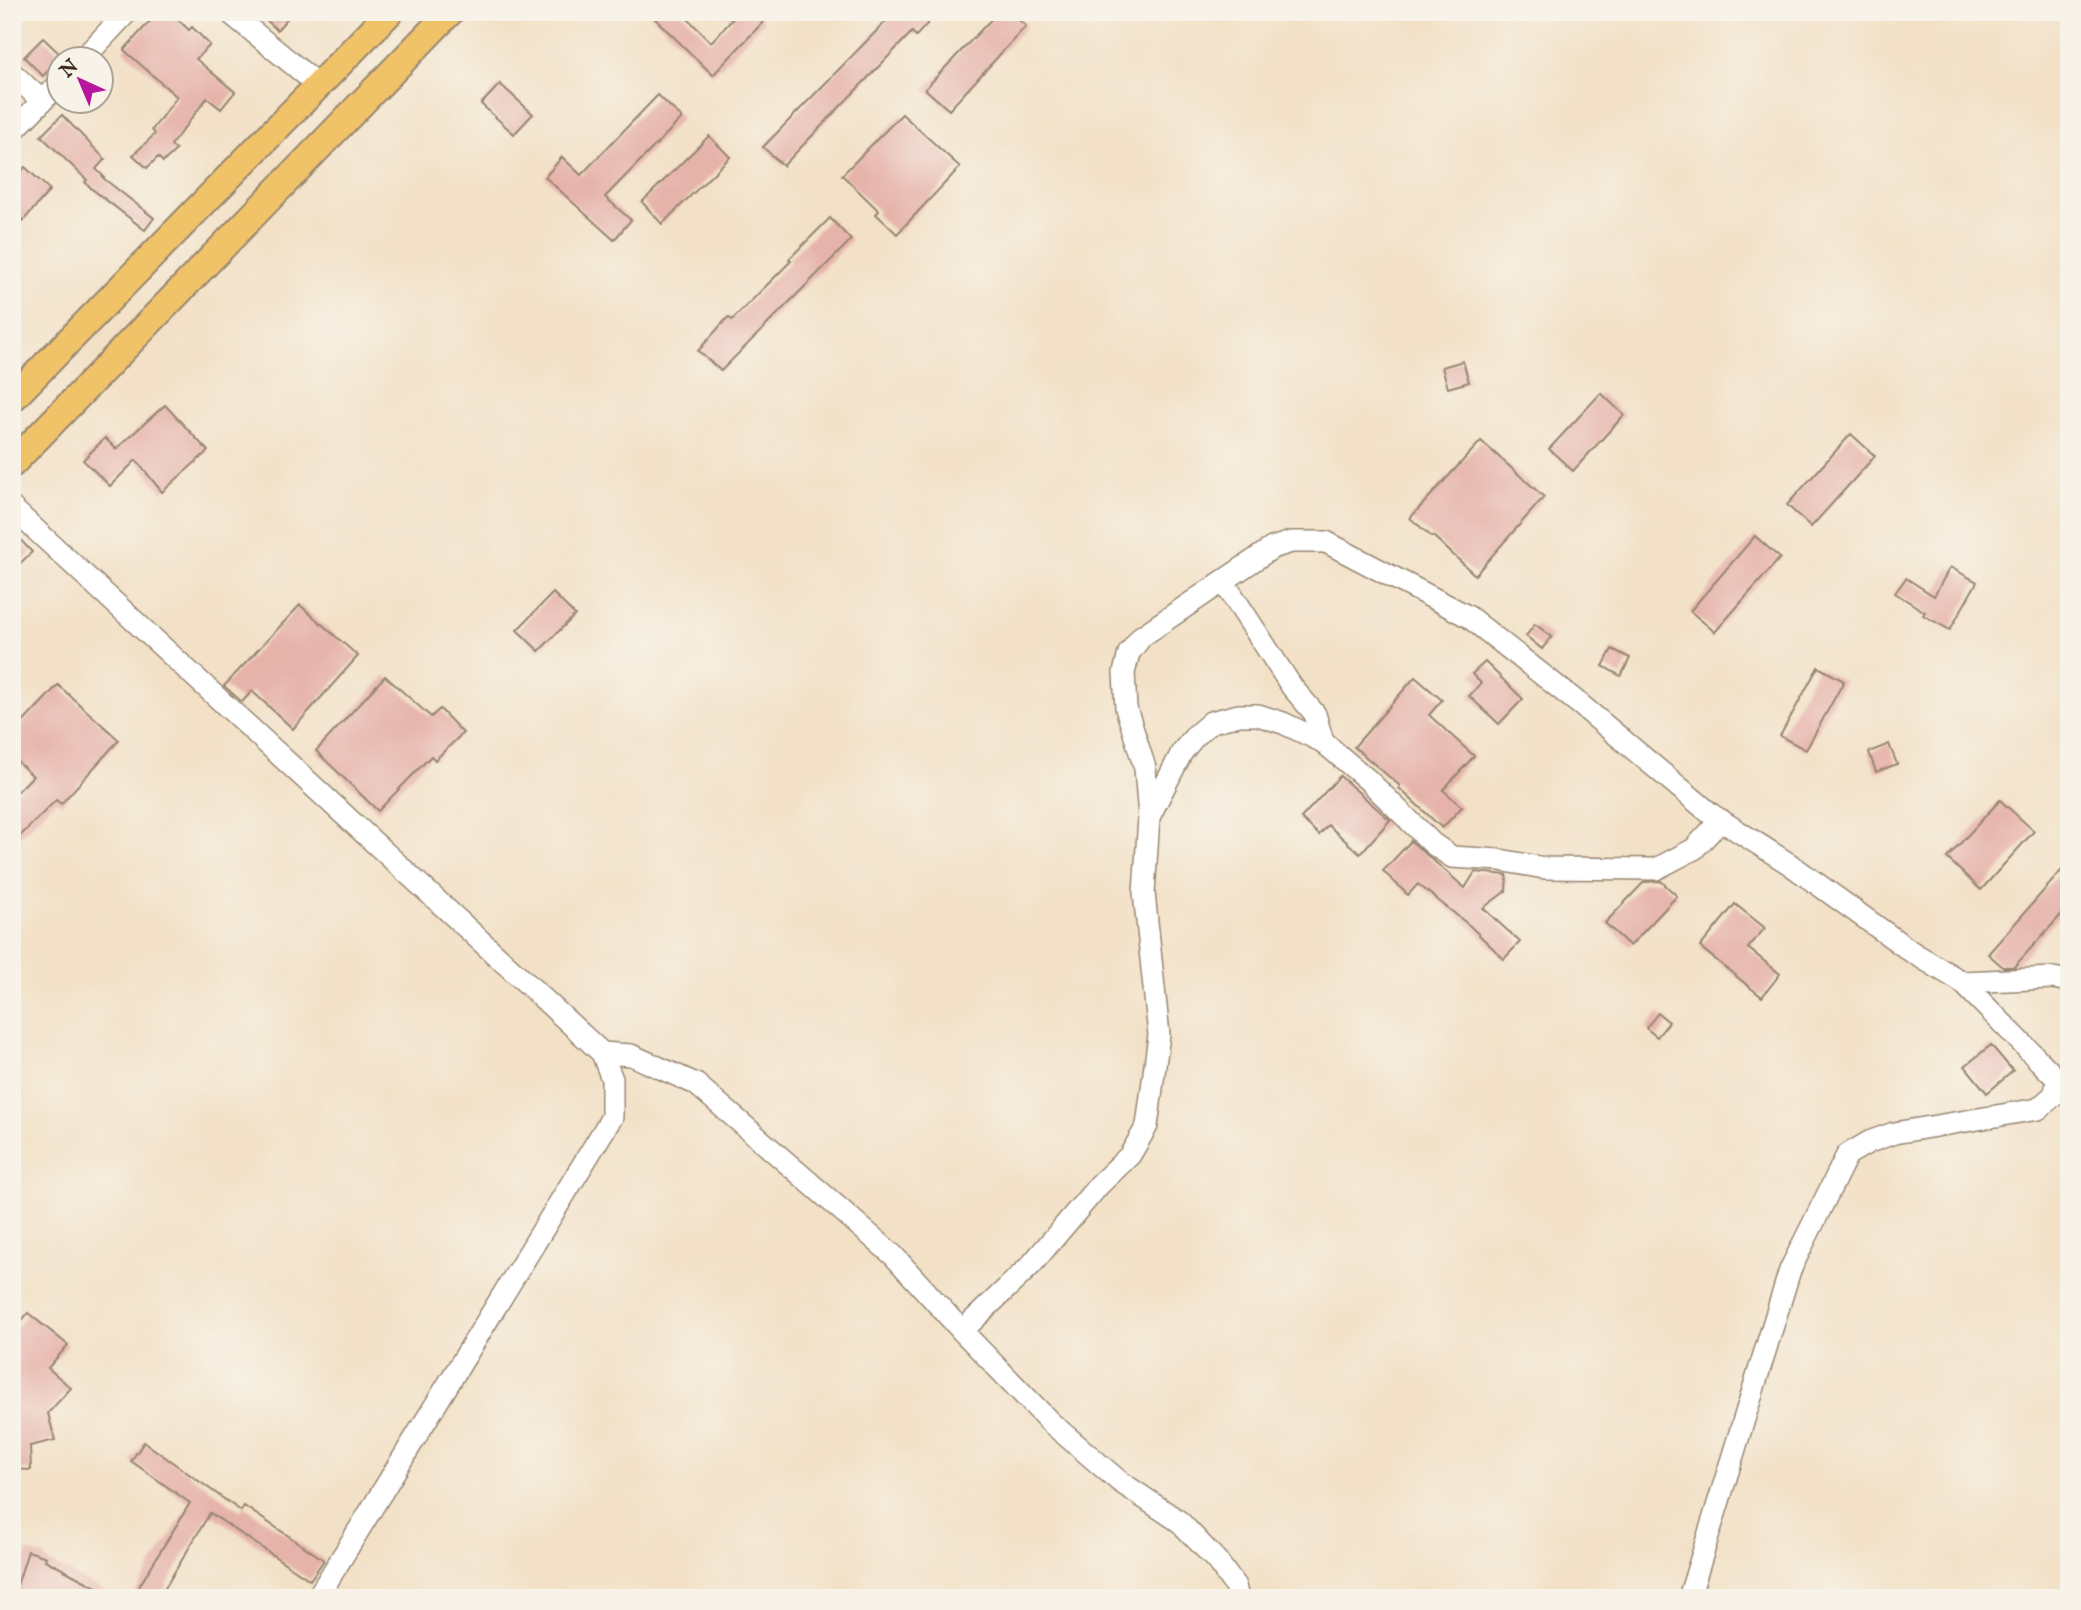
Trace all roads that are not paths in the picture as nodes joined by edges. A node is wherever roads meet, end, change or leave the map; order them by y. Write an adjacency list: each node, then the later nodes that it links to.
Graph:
1 (127, 12): 5 (street)
2 (229, 12): 7 (street)
3 (390, 12): 7 (main road)
4 (450, 12): 12 (main road)
5 (95, 46)
6 (12, 73): 9 (street)
7 (318, 85): 11 (main road)
8 (46, 97): 9 (street)
9 (42, 101): 10 (street)
10 (12, 132)
11 (12, 399)
12 (12, 464)
13 (12, 508): 20 (street)
14 (1223, 581): 15 (street); 16 (street); 17 (street)
15 (1322, 742): 16 (street); 17 (street)
16 (1149, 817): 21 (street)
17 (1721, 820): 19 (street)
18 (2069, 981): 19 (street)
19 (1962, 982): 24 (street)
20 (602, 1053): 21 (street); 22 (street)
21 (962, 1331): 23 (street)
22 (317, 1598)
23 (1238, 1598)
24 (1689, 1598)

